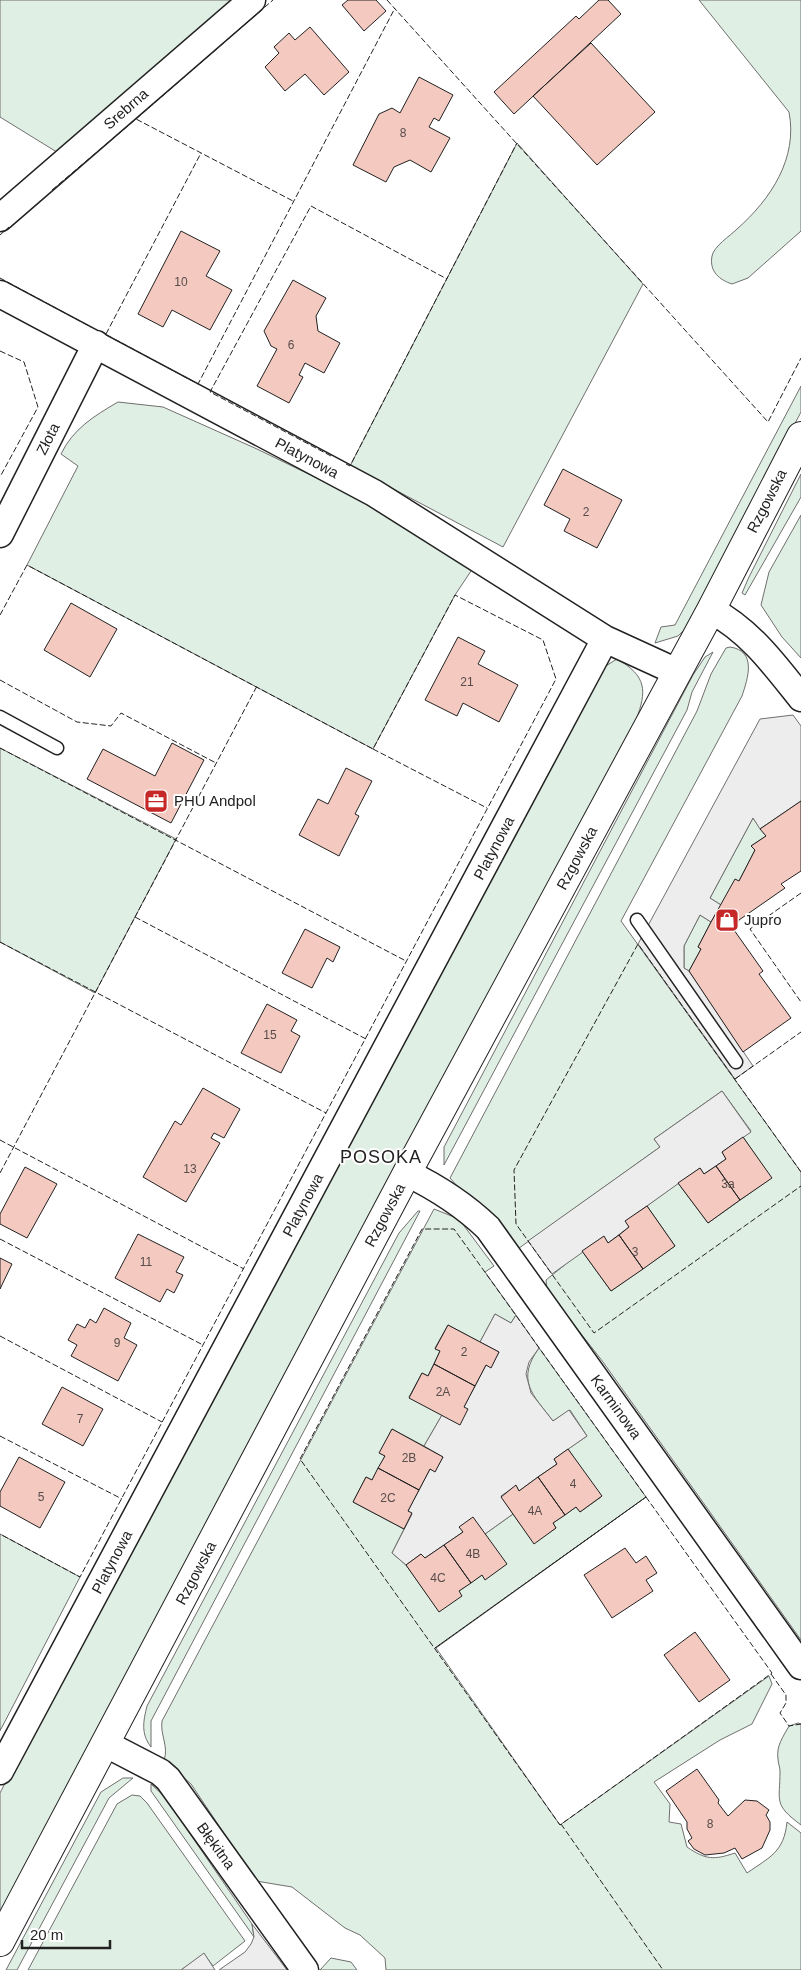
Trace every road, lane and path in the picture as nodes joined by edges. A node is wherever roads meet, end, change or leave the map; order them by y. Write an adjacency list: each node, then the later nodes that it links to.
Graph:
1 (252, 0): 2 (street, Srebrna)
2 (0, 218)
3 (0, 294): 4 (street, Platynowa)
4 (96, 344): 6 (street, Złota); 8 (street, Platynowa)
5 (801, 436): 7 (street, Rzgowska)
6 (0, 534)
7 (711, 610): 9 (street, Rzgowska); 10 (street)
8 (605, 639): 9 (street, Platynowa); 18 (street, Platynowa)
9 (677, 672): 15 (street, Rzgowska)
10 (801, 698)
11 (0, 717): 12 (lane)
12 (57, 748)
13 (637, 920): 14 (lane)
14 (736, 1062)
15 (407, 1173): 16 (street, Karminowa); 17 (street, Rzgowska)
16 (801, 1666)
17 (106, 1744): 19 (street, Rzgowska); 20 (street, Błękitna)
18 (0, 1771)
19 (0, 1942)
20 (305, 1970)

